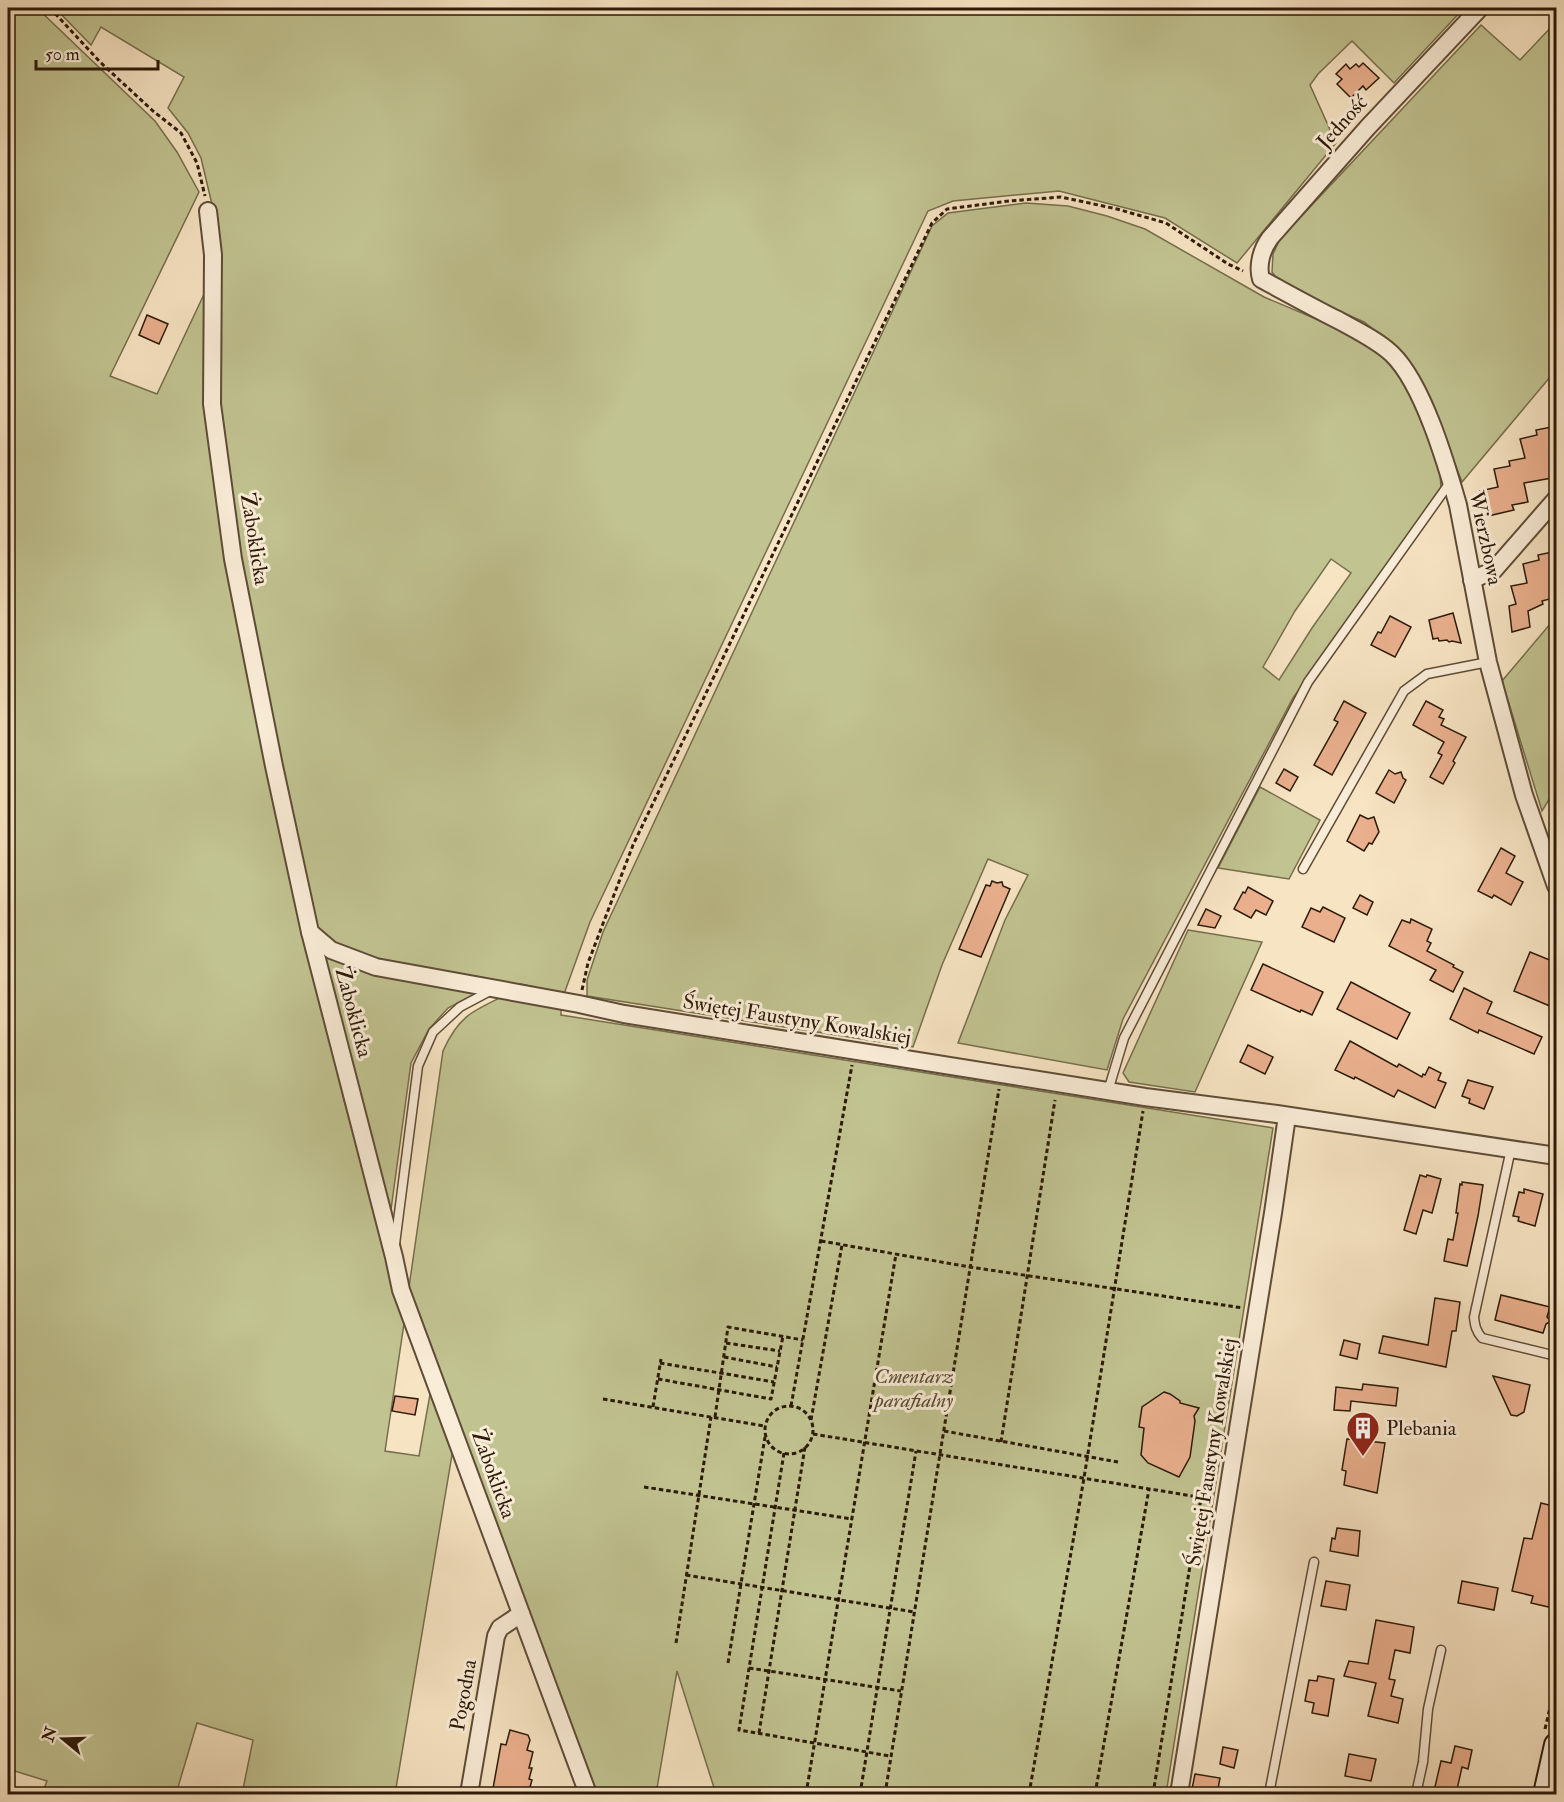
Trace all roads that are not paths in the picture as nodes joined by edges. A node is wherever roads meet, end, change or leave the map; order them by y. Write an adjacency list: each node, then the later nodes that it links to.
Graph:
1 (1480, 8): 3 (street, Jedność)
2 (208, 211): 10 (street, Żaboklicka)
3 (1262, 279): 4 (street, Wierzbowa)
4 (1451, 481): 6 (street, Wierzbowa); 12 (lane)
5 (1557, 499): 6 (street)
6 (1472, 580): 7 (street, Wierzbowa)
7 (1488, 662): 8 (lane); 9 (street, Wierzbowa)
8 (1303, 869)
9 (1557, 886)
10 (310, 932): 11 (street, Świętej Faustyny Kowalskiej); 16 (street, Żaboklicka)
11 (494, 989): 12 (street, Świętej Faustyny Kowalskiej); 16 (lane)
12 (1108, 1092): 13 (street, Świętej Faustyny Kowalskiej)
13 (1287, 1116): 14 (street, Świętej Faustyny Kowalskiej); 24 (street, Świętej Faustyny Kowalskiej)
14 (1510, 1149): 15 (street, Świętej Faustyny Kowalskiej); 17 (lane)
15 (1557, 1156)
16 (394, 1257): 19 (street, Żaboklicka)
17 (1552, 1355)
18 (1314, 1562): 25 (lane)
19 (521, 1614): 22 (street, Pogodna); 23 (street, Żaboklicka)
20 (1441, 1650): 26 (lane)
21 (1557, 1745): 27 (main road)
22 (469, 1794)
23 (588, 1794)
24 (1179, 1794)
25 (1269, 1794)
26 (1416, 1794)
27 (1545, 1794)

